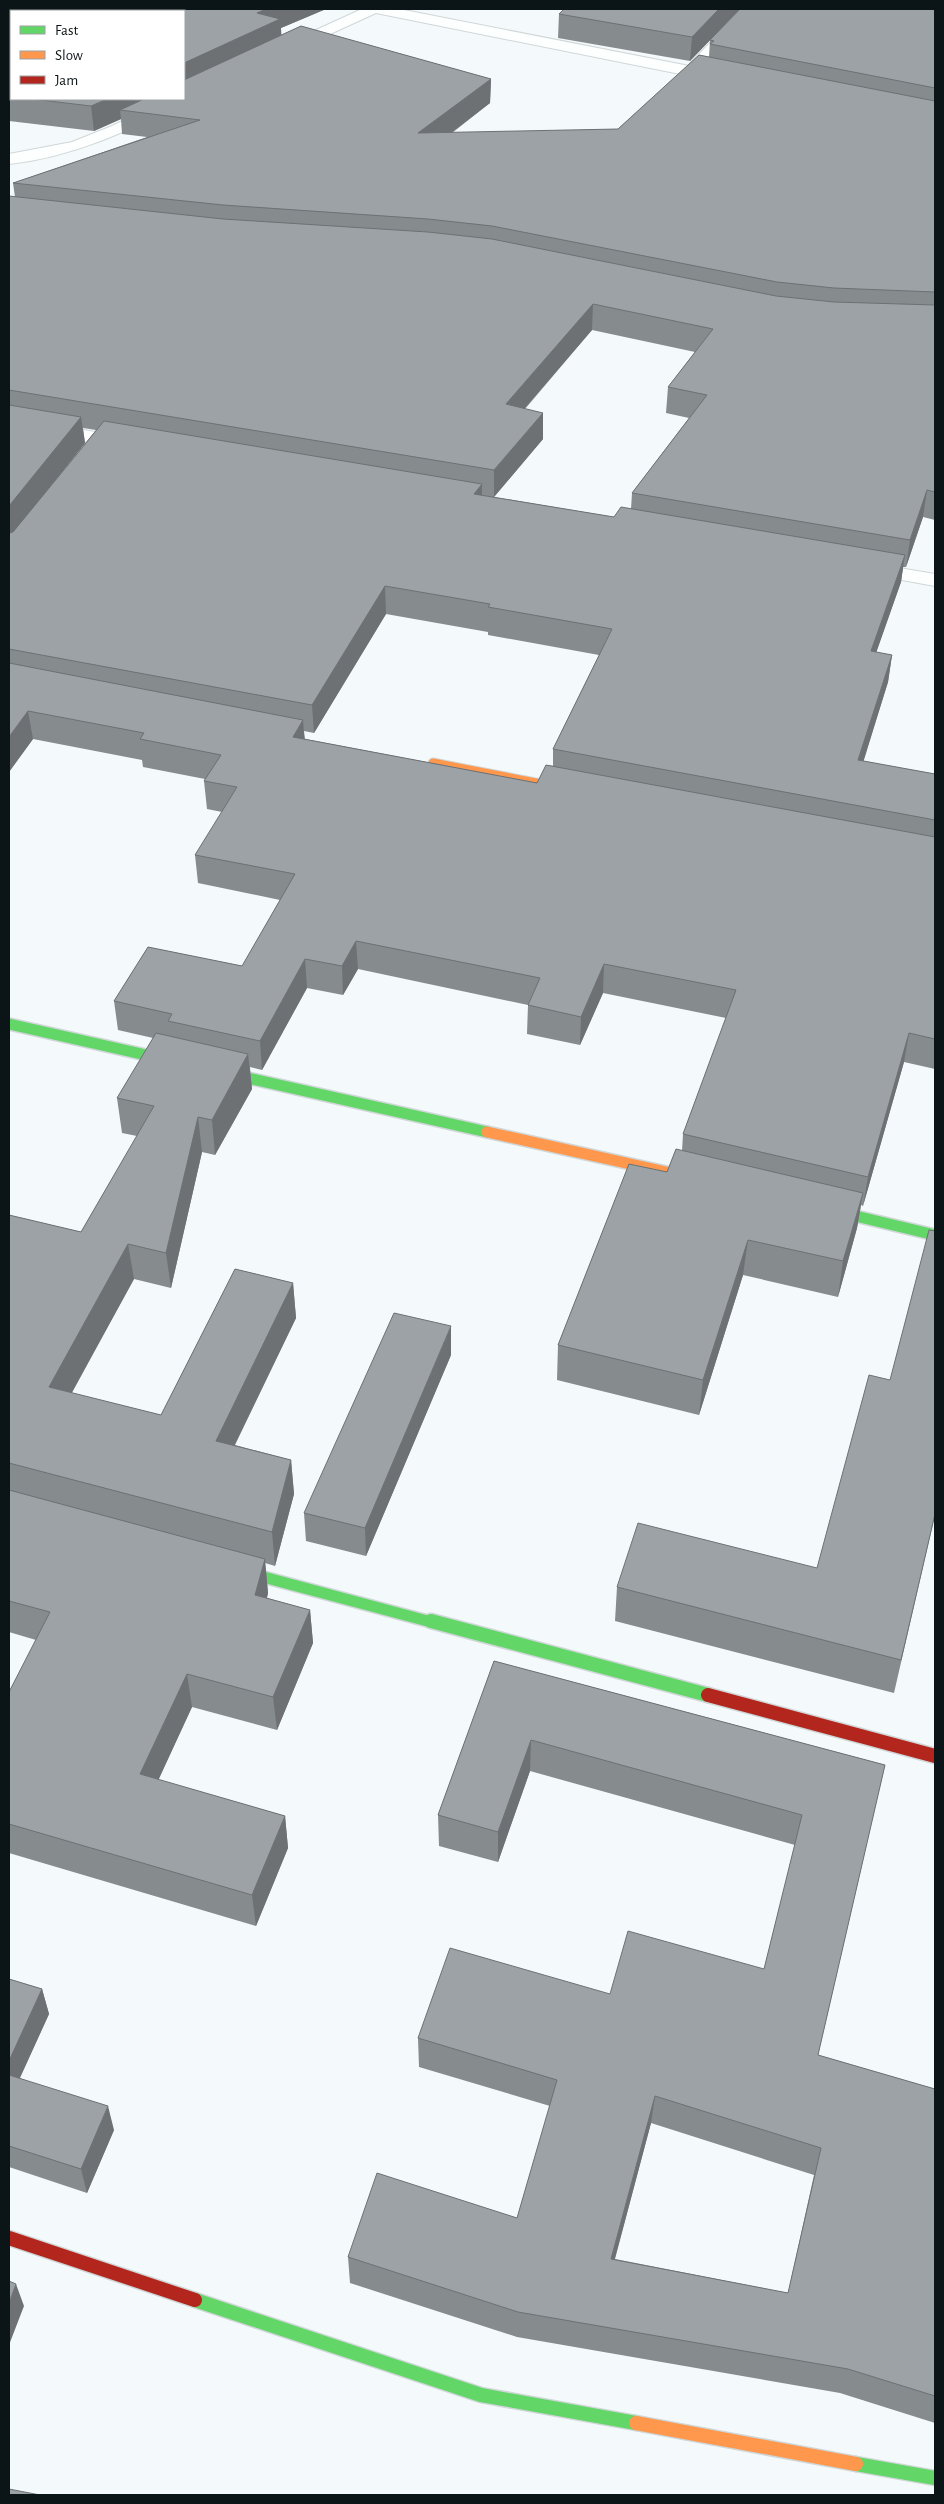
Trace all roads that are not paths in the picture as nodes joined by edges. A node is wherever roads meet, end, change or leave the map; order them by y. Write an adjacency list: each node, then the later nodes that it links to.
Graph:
1 (373, 9): 4 (street)
2 (378, 9): 5 (street)
3 (750, 9): 5 (street)
4 (278, 52)
5 (691, 71): 6 (street)
6 (730, 79)
7 (177, 100): 8 (street)
8 (9, 159)
9 (9, 423): 10 (street)
10 (101, 439): 11 (street); 12 (street)
11 (120, 442)
12 (70, 477)
13 (847, 565): 14 (street)
14 (935, 580)
15 (418, 761): 16 (street)
16 (584, 792)
17 (9, 1024): 18 (street)
18 (714, 1182)
19 (810, 1205): 20 (street)
20 (935, 1235)
21 (221, 1566): 22 (street)
22 (935, 1756)
23 (9, 2238): 24 (street)
24 (935, 2478)

